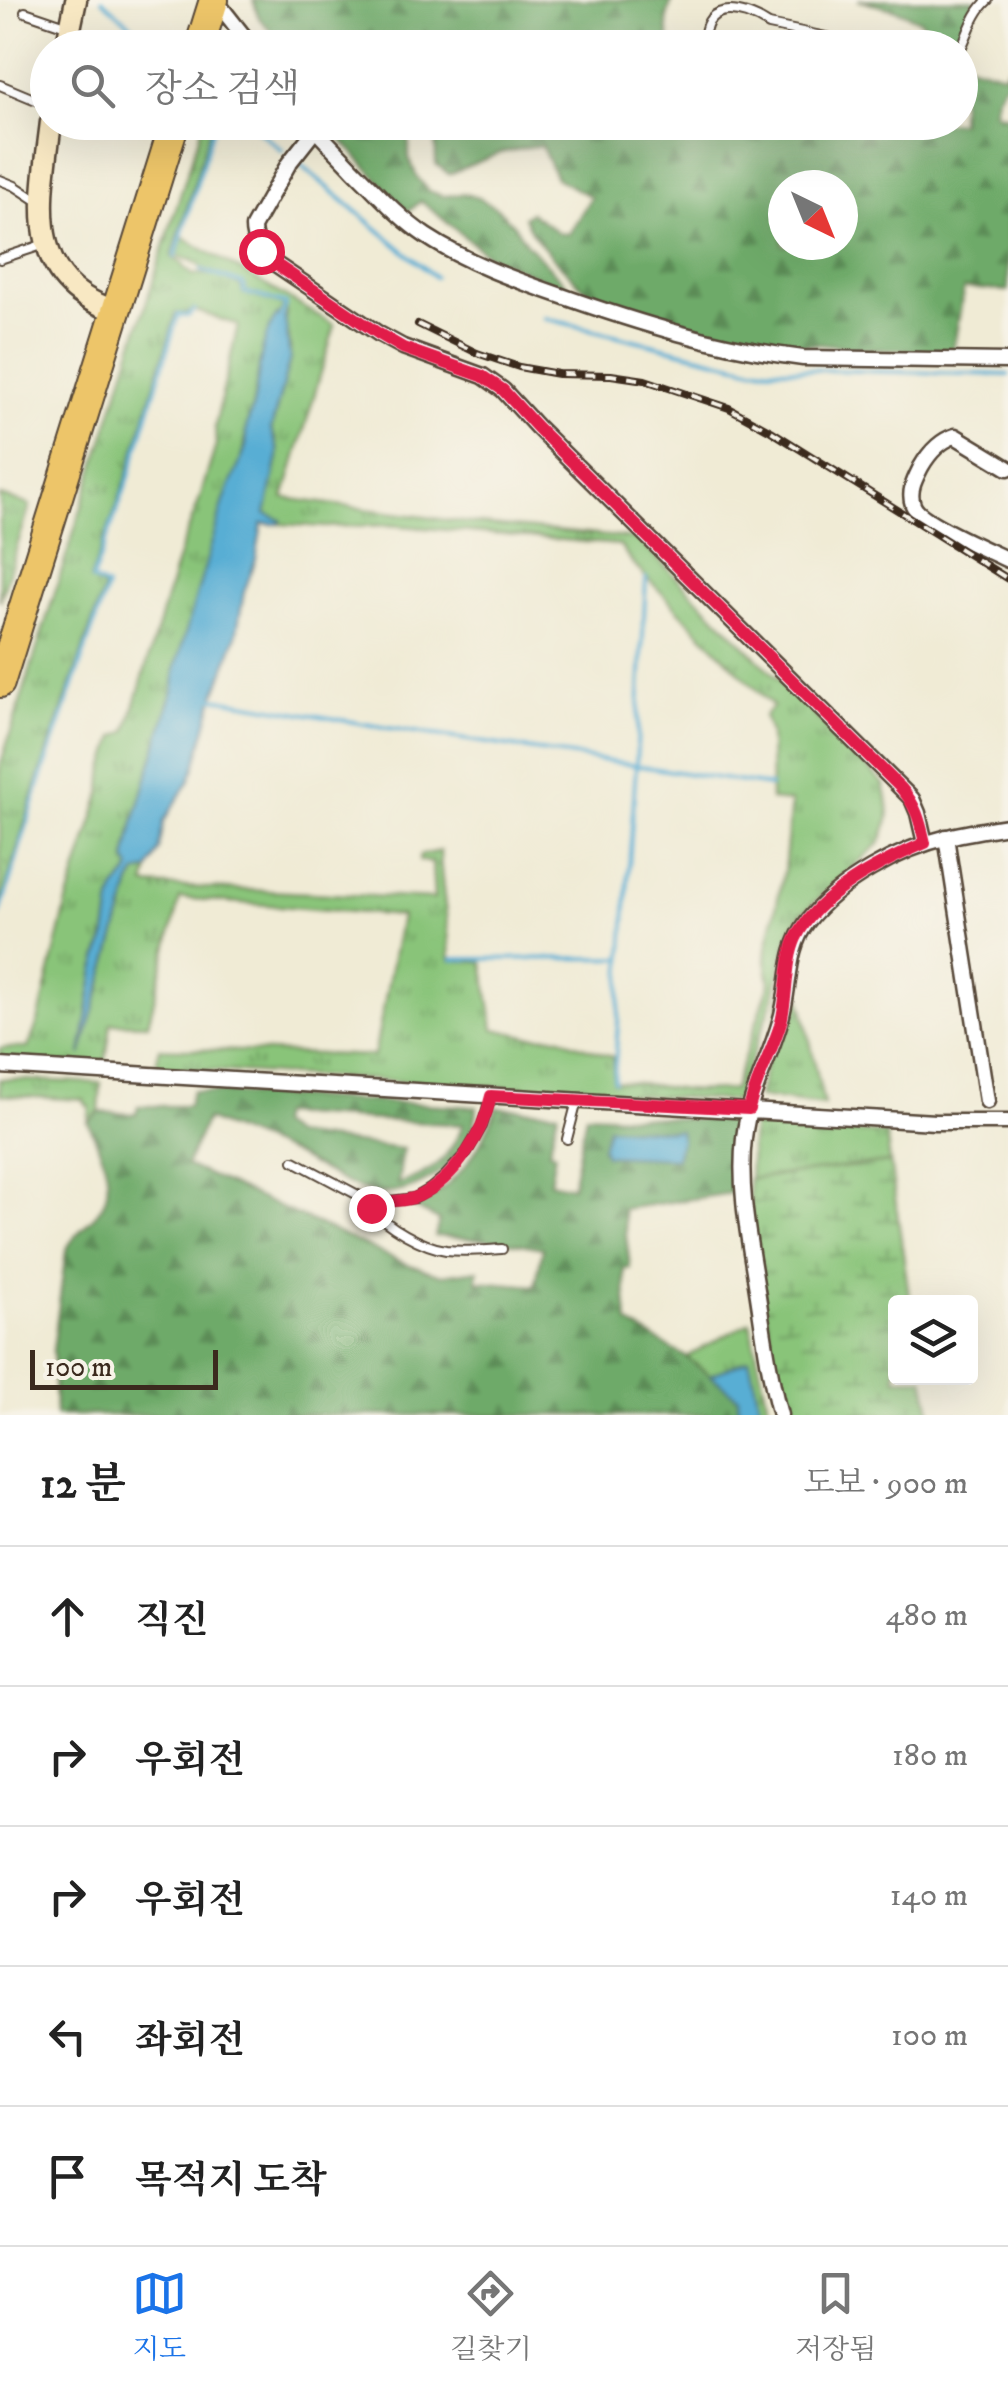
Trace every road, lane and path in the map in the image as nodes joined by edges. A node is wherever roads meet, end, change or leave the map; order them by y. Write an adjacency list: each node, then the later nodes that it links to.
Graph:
1 (76, 0): 6 (street)
2 (215, 0): 7 (highway); 8 (street)
3 (988, 0): 11 (lane)
4 (25, 12): 5 (lane)
5 (55, 30)
6 (70, 30)
7 (205, 30)
8 (238, 30)
9 (705, 30): 10 (lane)
10 (789, 30)
11 (971, 30)
12 (0, 86): 13 (lane)
13 (30, 97)
14 (49, 140): 19 (street)
15 (169, 140): 23 (highway)
16 (305, 140): 30 (street)
17 (326, 140): 24 (street)
18 (0, 180): 19 (lane)
19 (42, 203): 20 (street)
20 (45, 244): 21 (lane); 23 (street)
21 (2, 258): 22 (lane)
22 (0, 270)
23 (117, 311): 27 (highway)
24 (1008, 361)
25 (1008, 468): 26 (street)
26 (1008, 560)
27 (0, 683)
28 (1008, 826): 29 (street)
29 (946, 837): 30 (street); 34 (street)
30 (925, 843): 35 (street)
31 (0, 1066): 32 (street)
32 (491, 1096): 33 (street); 39 (lane)
33 (577, 1101): 35 (street); 37 (lane)
34 (987, 1101)
35 (749, 1109): 36 (street); 41 (street)
36 (1008, 1122)
37 (567, 1139)
38 (294, 1161): 39 (lane)
39 (372, 1203): 40 (lane)
40 (502, 1249)
41 (780, 1415)

